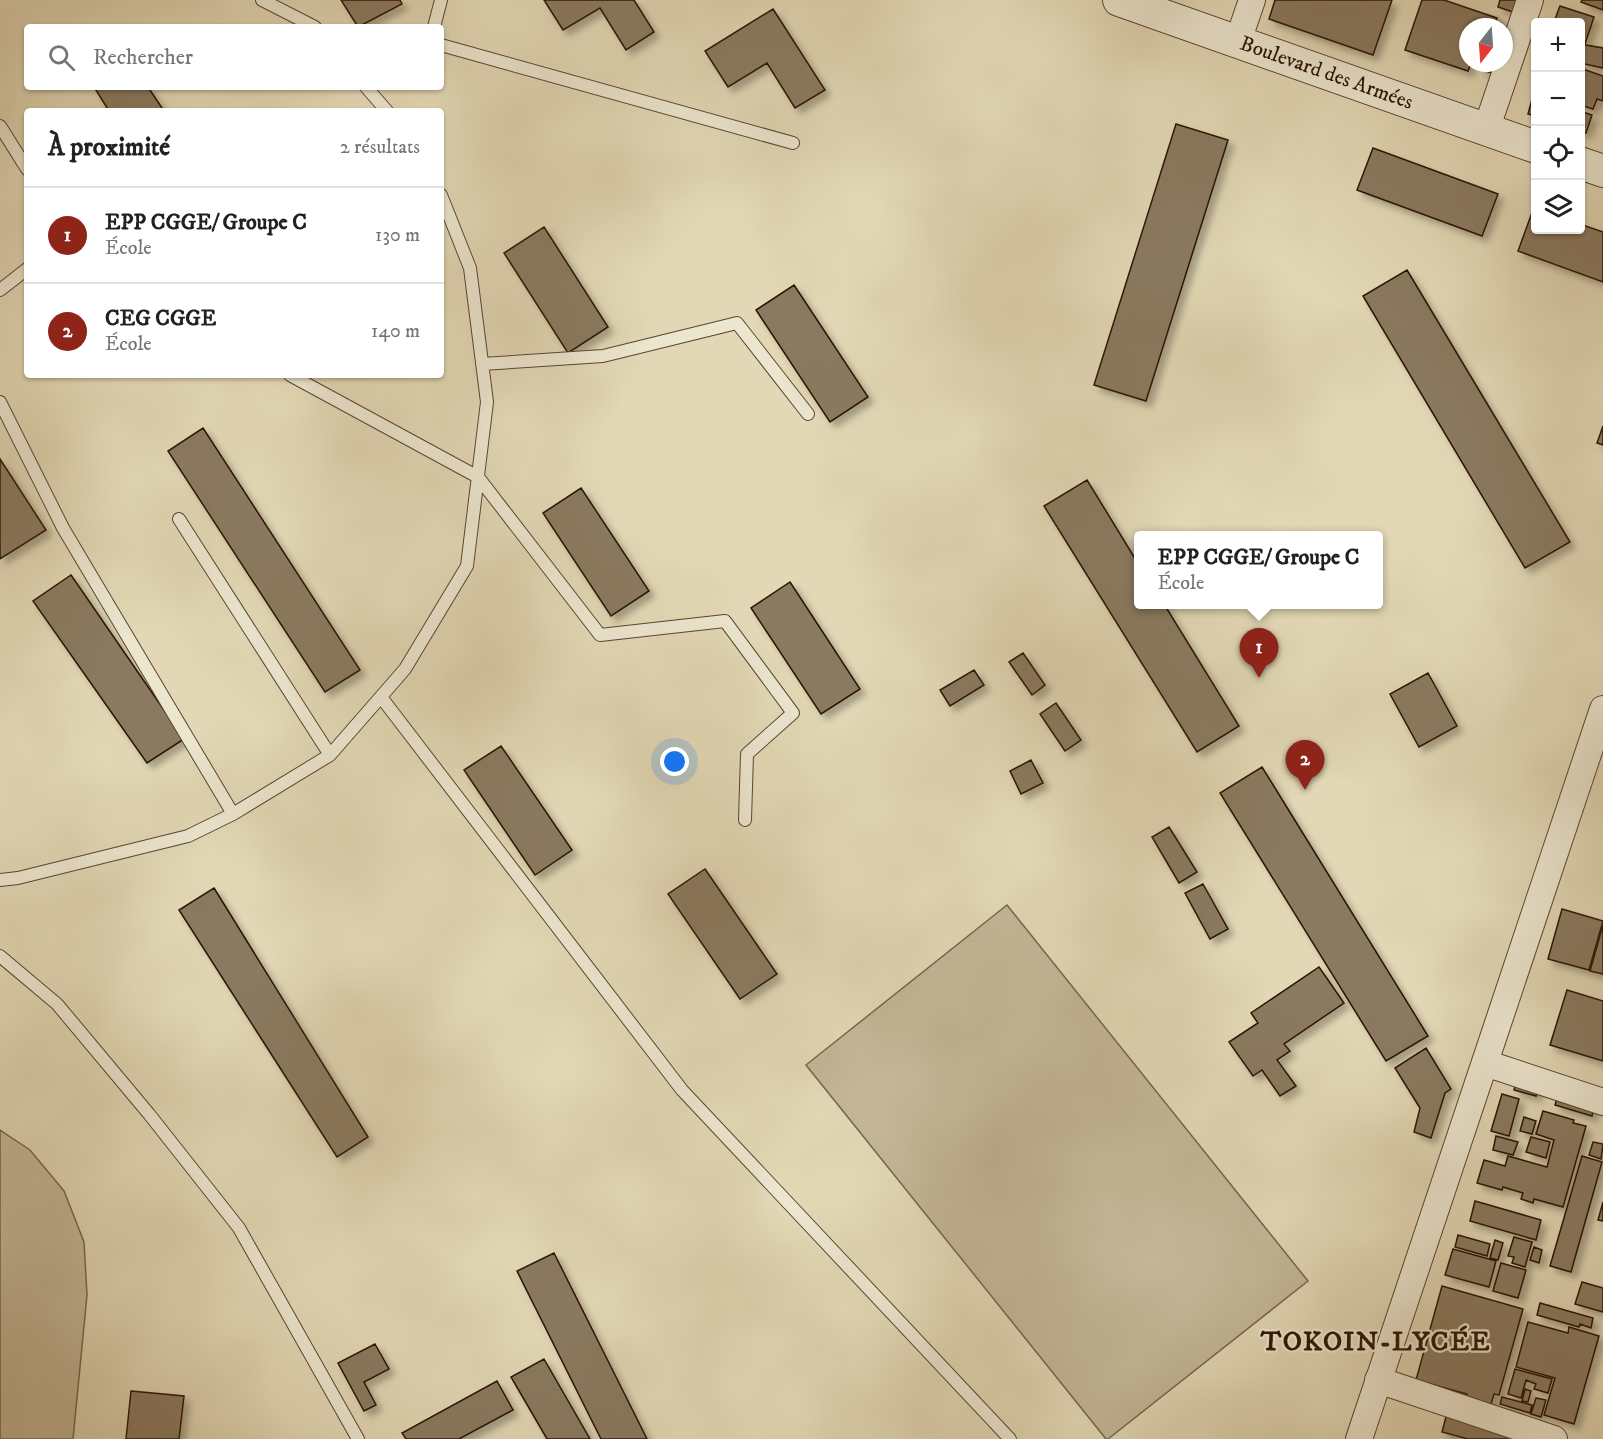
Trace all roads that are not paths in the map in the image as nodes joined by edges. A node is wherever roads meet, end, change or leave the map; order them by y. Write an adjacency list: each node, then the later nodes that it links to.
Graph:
1 (262, 0): 6 (lane)
2 (441, 0): 7 (lane)
3 (1119, 0): 8 (street, Boulevard des Armées)
4 (1252, 0): 8 (street)
5 (1530, 0): 13 (street)
6 (311, 24)
7 (435, 24)
8 (1238, 41): 13 (street, Boulevard des Armées)
9 (444, 46): 14 (lane)
10 (369, 90): 11 (lane)
11 (384, 108)
12 (0, 126): 16 (lane)
13 (1486, 130): 15 (street, Boulevard des Armées)
14 (793, 143)
15 (1531, 145)
16 (24, 164)
17 (1585, 164): 18 (street)
18 (1603, 171)
19 (444, 203): 22 (lane)
20 (24, 271): 21 (lane)
21 (0, 290)
22 (482, 364): 25 (lane); 26 (lane)
23 (296, 378): 26 (lane)
24 (0, 402): 32 (lane)
25 (808, 414)
26 (478, 477): 28 (lane); 33 (lane)
27 (179, 519): 31 (lane)
28 (381, 697): 31 (lane); 40 (lane)
29 (1603, 709): 30 (street)
30 (1596, 753): 36 (street)
31 (330, 755): 32 (lane)
32 (233, 814): 34 (lane)
33 (745, 820)
34 (0, 880)
35 (0, 956): 39 (lane)
36 (1485, 1063): 37 (street); 38 (street)
37 (1603, 1102)
38 (1378, 1380): 41 (street); 42 (street)
39 (358, 1439)
40 (1010, 1439)
41 (1359, 1439)
42 (1554, 1439)

